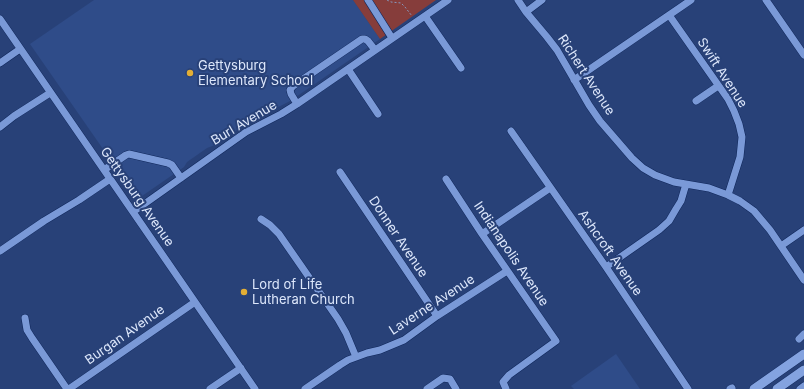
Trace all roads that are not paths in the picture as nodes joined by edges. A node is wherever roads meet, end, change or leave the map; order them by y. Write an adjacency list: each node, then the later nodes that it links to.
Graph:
1 (368, 0): 11 (street)
2 (448, 0): 9 (street, Burl Avenue)
3 (518, 0): 7 (street, Richert Avenue)
4 (542, 0): 7 (street)
5 (691, 0): 8 (street)
6 (766, 0): 14 (street)
7 (526, 12): 18 (street, Richert Avenue)
8 (669, 15): 18 (street); 19 (street, Swift Avenue)
9 (425, 16): 11 (street, Burl Avenue); 16 (street)
10 (0, 19): 12 (street, Gettysburg Avenue)
11 (392, 38): 13 (street, Burl Avenue)
12 (20, 49): 15 (street); 20 (street, Gettysburg Avenue)
13 (375, 50): 17 (street, Burl Avenue); 22 (street)
14 (804, 55)
15 (0, 63)
16 (462, 68)
17 (348, 69): 22 (street, Burl Avenue); 23 (street)
18 (574, 80): 31 (street, Richert Avenue)
19 (718, 86): 21 (street); 33 (street, Swift Avenue)
20 (50, 93): 24 (street); 26 (street, Gettysburg Avenue)
21 (696, 101)
22 (297, 104): 28 (street, Burl Avenue)
23 (378, 114)
24 (0, 127)
25 (511, 132): 32 (street, Ashcroft Avenue)
26 (104, 170): 28 (street); 29 (street, Gettysburg Avenue)
27 (340, 172): 44 (street, Donner Avenue)
28 (181, 178): 34 (street, Burl Avenue)
29 (110, 179): 34 (street, Gettysburg Avenue); 39 (street)
30 (446, 179): 37 (street, Indianapolis Avenue)
31 (686, 184): 33 (street, Richert Avenue); 40 (street)
32 (550, 188): 37 (street); 40 (street, Ashcroft Avenue)
33 (728, 195): 38 (street, Richert Avenue)
34 (133, 212): 43 (street, Gettysburg Avenue)
35 (261, 219): 47 (street)
36 (804, 230): 38 (street)
37 (482, 234): 41 (street, Indianapolis Avenue)
38 (781, 246): 42 (street, Richert Avenue)
39 (0, 251)
40 (606, 267): 58 (street, Ashcroft Avenue)
41 (507, 271): 44 (street, Laverne Avenue); 50 (street, Indianapolis Avenue)
42 (804, 280)
43 (195, 302): 48 (street, Gettysburg Avenue); 52 (street, Burgan Avenue)
44 (437, 316): 47 (street, Laverne Avenue)
45 (25, 318): 52 (street, Burgan Avenue)
46 (804, 354): 59 (main road)
47 (356, 357): 55 (street, Laverne Avenue)
48 (241, 368): 53 (street); 54 (street, Gettysburg Avenue)
49 (804, 370): 60 (main road)
50 (505, 385)
51 (804, 386): 61 (street)
52 (68, 389)
53 (210, 389)
54 (255, 389)
55 (305, 389)
56 (427, 389): 57 (street)
57 (456, 389)
58 (688, 389)
59 (754, 389)
60 (777, 389)
61 (800, 389)

